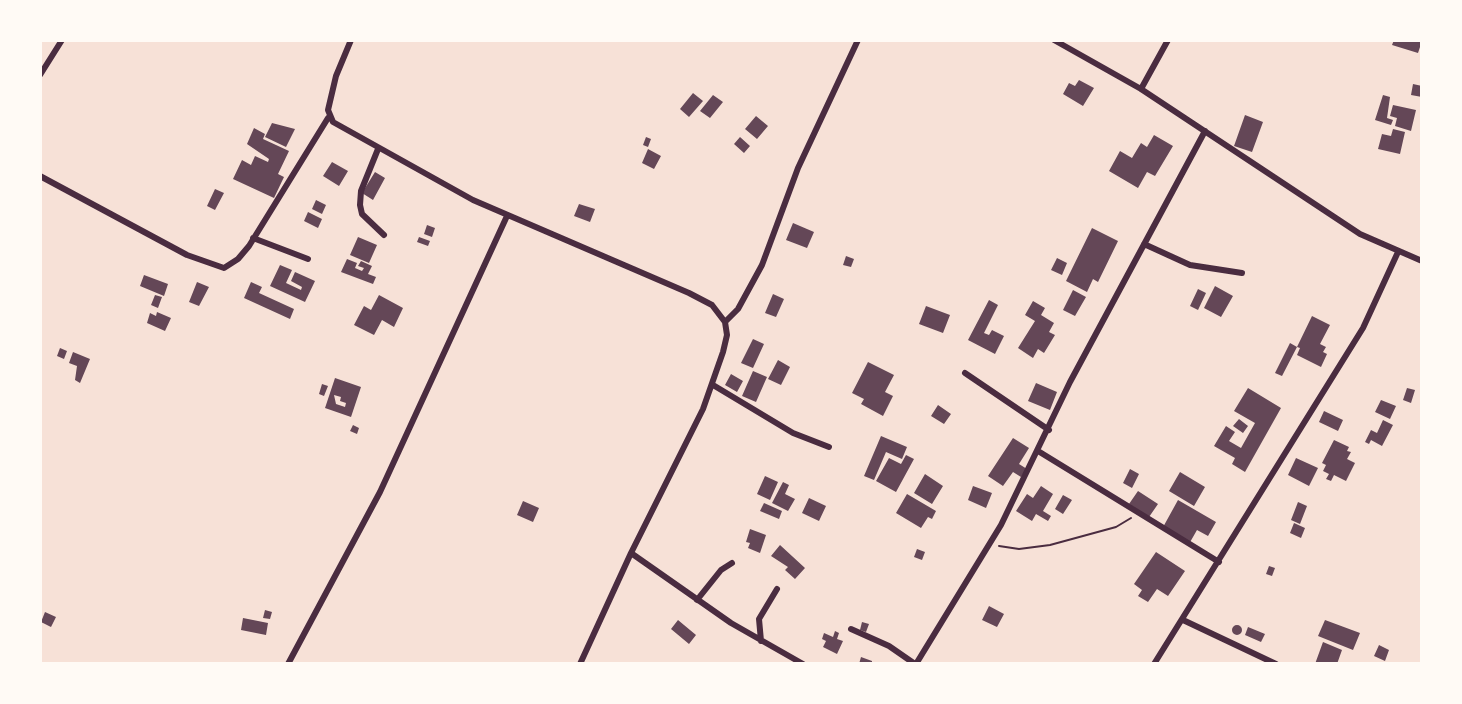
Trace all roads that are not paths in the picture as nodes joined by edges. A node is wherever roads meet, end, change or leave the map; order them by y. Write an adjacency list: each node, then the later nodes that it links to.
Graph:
1 (62, 40): 6 (street)
2 (351, 40): 8 (street)
3 (858, 40): 20 (street)
4 (1054, 40): 7 (street)
5 (1168, 40): 7 (street)
6 (40, 75)
7 (1141, 89): 9 (street)
8 (328, 118): 10 (street); 14 (street)
9 (1205, 131): 15 (street); 16 (street)
10 (378, 149): 12 (street); 13 (street)
11 (40, 176): 14 (street)
12 (507, 216): 20 (street); 34 (street)
13 (384, 234)
14 (253, 237): 17 (street)
15 (1144, 244): 19 (street); 23 (street)
16 (1398, 252): 18 (street); 27 (street)
17 (308, 259)
18 (1422, 261)
19 (1242, 273)
20 (725, 322): 22 (street)
21 (965, 373): 23 (street)
22 (713, 384): 24 (street); 26 (street)
23 (1049, 430): 25 (street)
24 (829, 447)
25 (1038, 451): 27 (street); 37 (street)
26 (631, 553): 30 (street); 35 (street)
27 (1219, 562): 31 (street)
28 (732, 563): 30 (street)
29 (777, 589): 33 (street)
30 (697, 600): 33 (street)
31 (1183, 620): 38 (street); 39 (street)
32 (851, 629): 37 (street)
33 (762, 641): 36 (street)
34 (288, 664)
35 (580, 664)
36 (803, 664)
37 (915, 664)
38 (1154, 664)
39 (1276, 664)

